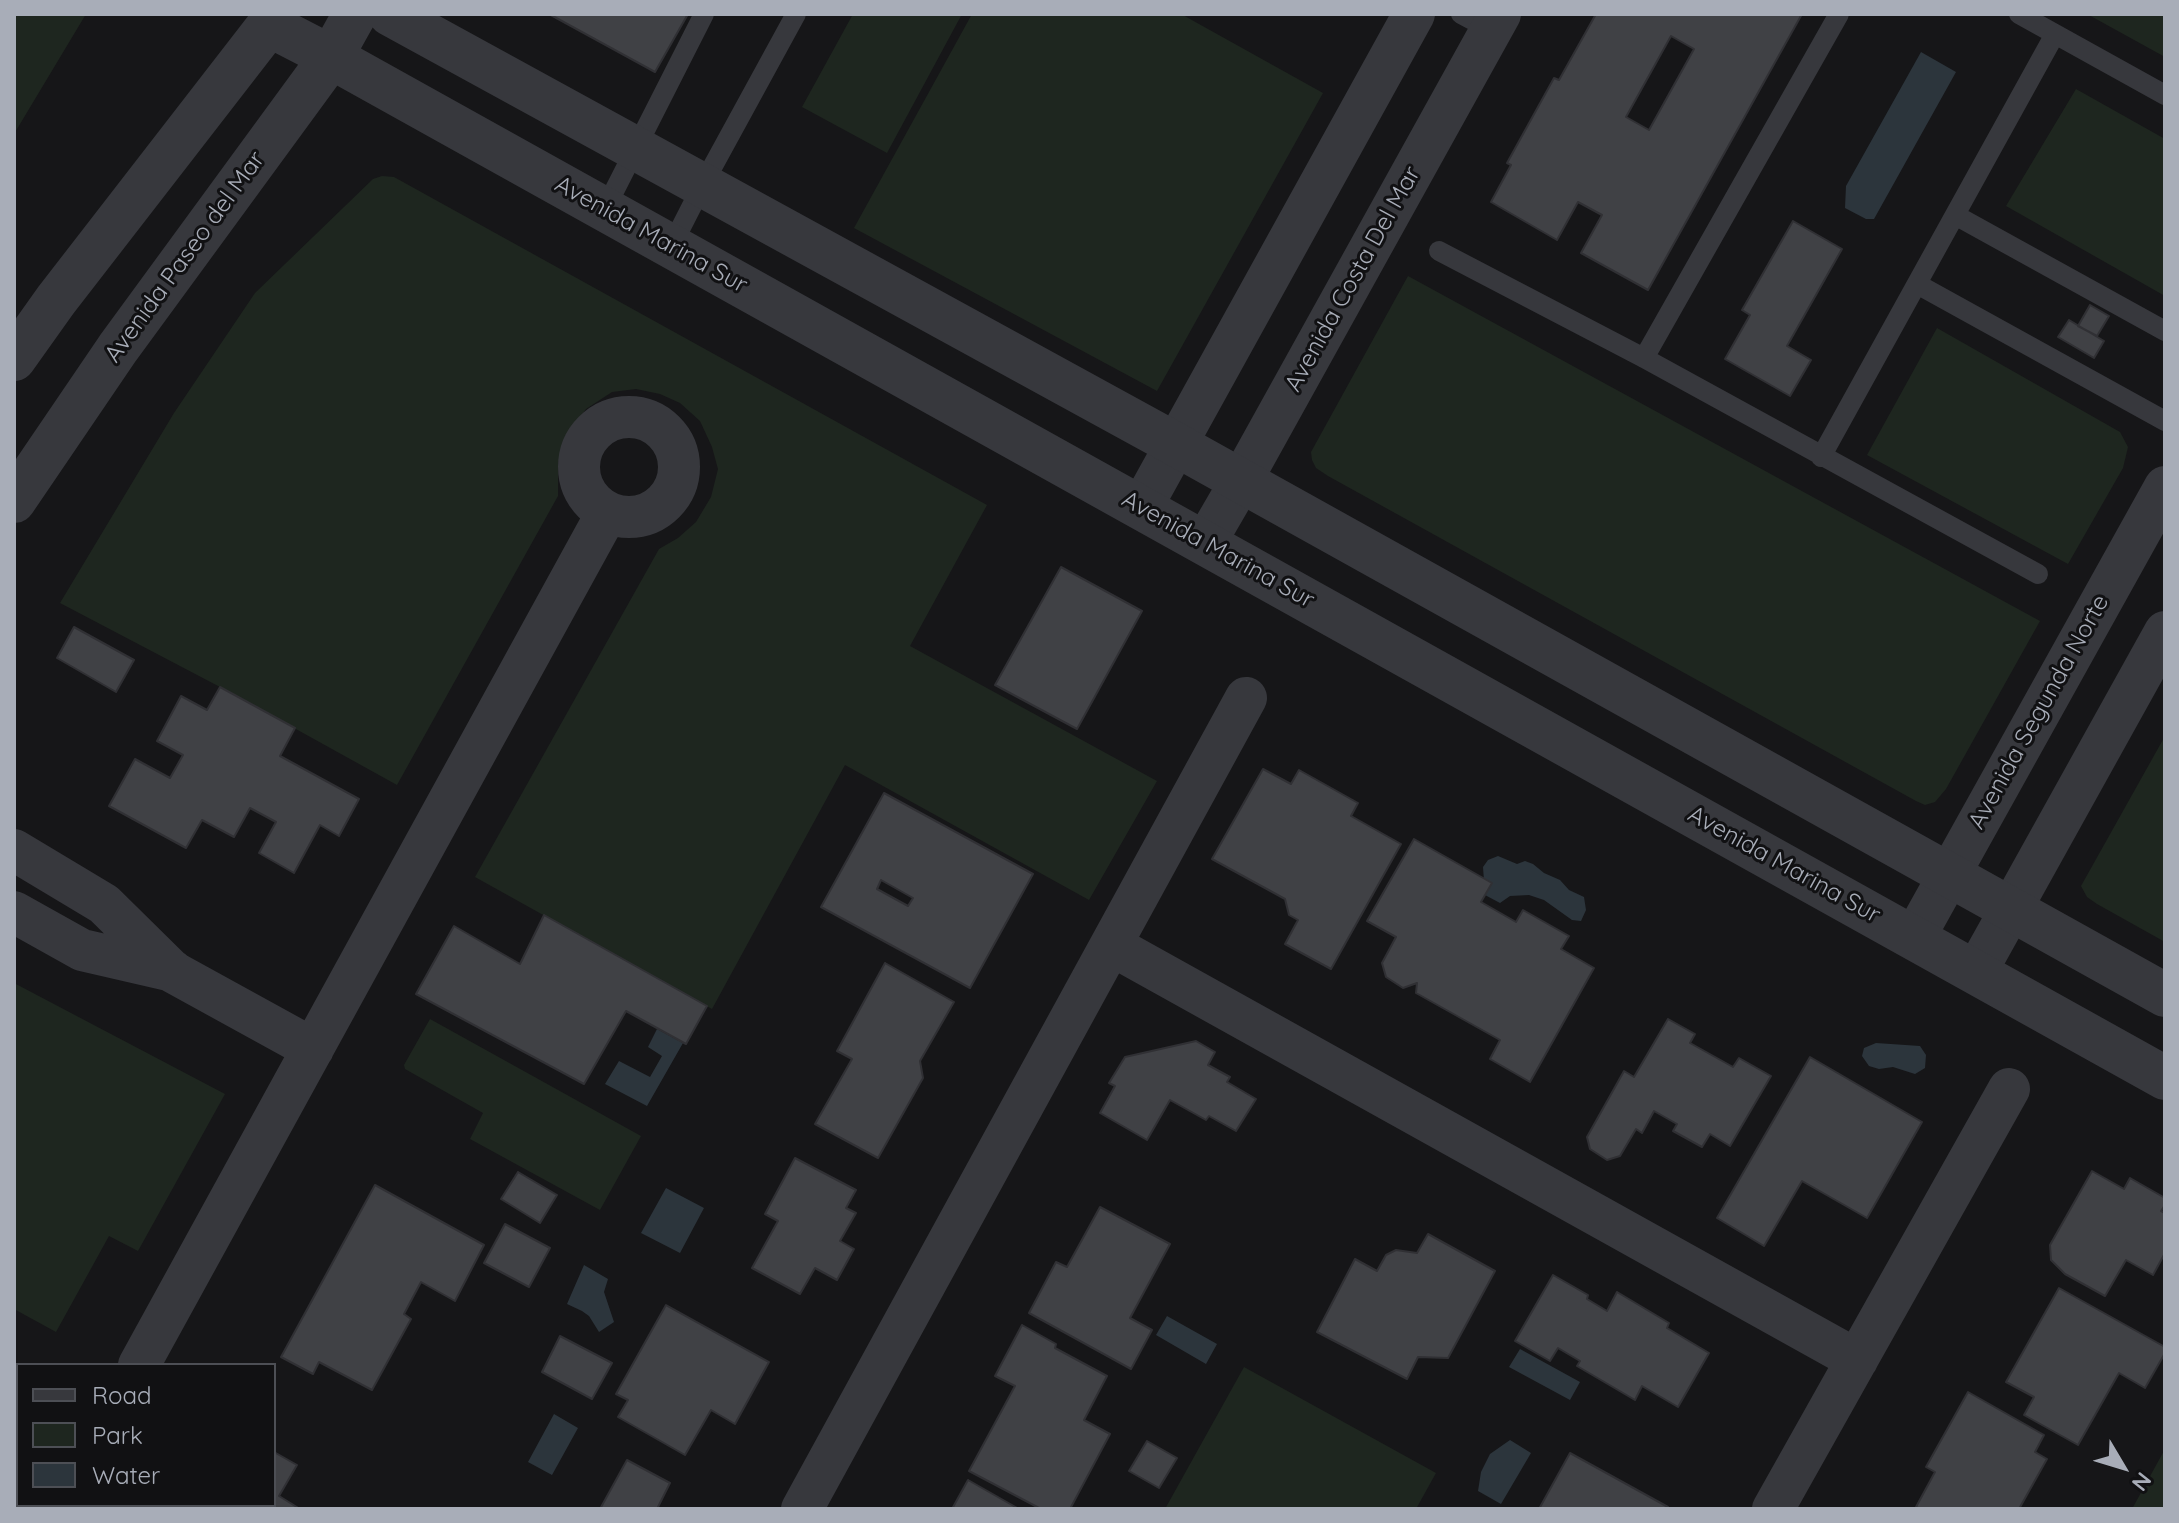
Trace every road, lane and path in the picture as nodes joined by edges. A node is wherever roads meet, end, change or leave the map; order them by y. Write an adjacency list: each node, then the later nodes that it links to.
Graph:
1 (355, 14): 11 (street, Avenida Paseo del Mar)
2 (390, 14): 13 (street)
3 (704, 14): 13 (lane)
4 (796, 14): 14 (lane)
5 (1414, 14): 24 (street)
6 (1839, 14): 21 (lane)
7 (2019, 14): 10 (lane)
8 (272, 19): 11 (street, Avenida Marina Sur); 22 (street)
9 (1484, 19): 26 (street, Avenida Costa Del Mar)
10 (2055, 34): 12 (lane); 16 (lane)
11 (331, 57): 15 (street, Avenida Marina Sur); 28 (street, Avenida Paseo del Mar)
12 (2165, 95)
13 (635, 148): 14 (street); 15 (lane)
14 (702, 186): 17 (lane); 24 (street)
15 (605, 209): 17 (street, Avenida Marina Sur)
16 (1955, 215): 19 (lane); 20 (lane)
17 (671, 247): 29 (street, Avenida Marina Sur)
18 (1439, 251): 21 (lane)
19 (1917, 284): 23 (lane); 25 (lane)
20 (2165, 331)
21 (1644, 358): 25 (lane)
22 (14, 359)
23 (2165, 421)
24 (1175, 444): 26 (street); 29 (street)
25 (1821, 457): 32 (lane)
26 (1241, 481): 31 (street, Avenida Costa Del Mar); 36 (street)
27 (2165, 487): 36 (street, Avenida Segunda Norte)
28 (14, 501)
29 (1141, 508): 31 (street, Avenida Marina Sur)
30 (607, 513): 44 (street)
31 (1205, 543): 39 (street, Avenida Marina Sur)
32 (2038, 574)
33 (2165, 632): 37 (street)
34 (1246, 698): 40 (street)
35 (14, 850): 41 (street)
36 (1949, 875): 37 (street); 39 (street, Avenida Segunda Norte)
37 (2011, 910): 42 (street); 43 (street)
38 (14, 912): 41 (street)
39 (1914, 938): 42 (street, Avenida Marina Sur)
40 (1111, 945): 47 (street); 49 (street)
41 (173, 972): 44 (street)
42 (1976, 972): 45 (street, Avenida Marina Sur)
43 (2165, 995)
44 (313, 1049): 48 (street)
45 (2165, 1078)
46 (2009, 1089): 47 (street)
47 (1857, 1360): 50 (street)
48 (140, 1363)
49 (802, 1509)
50 (1773, 1509)

